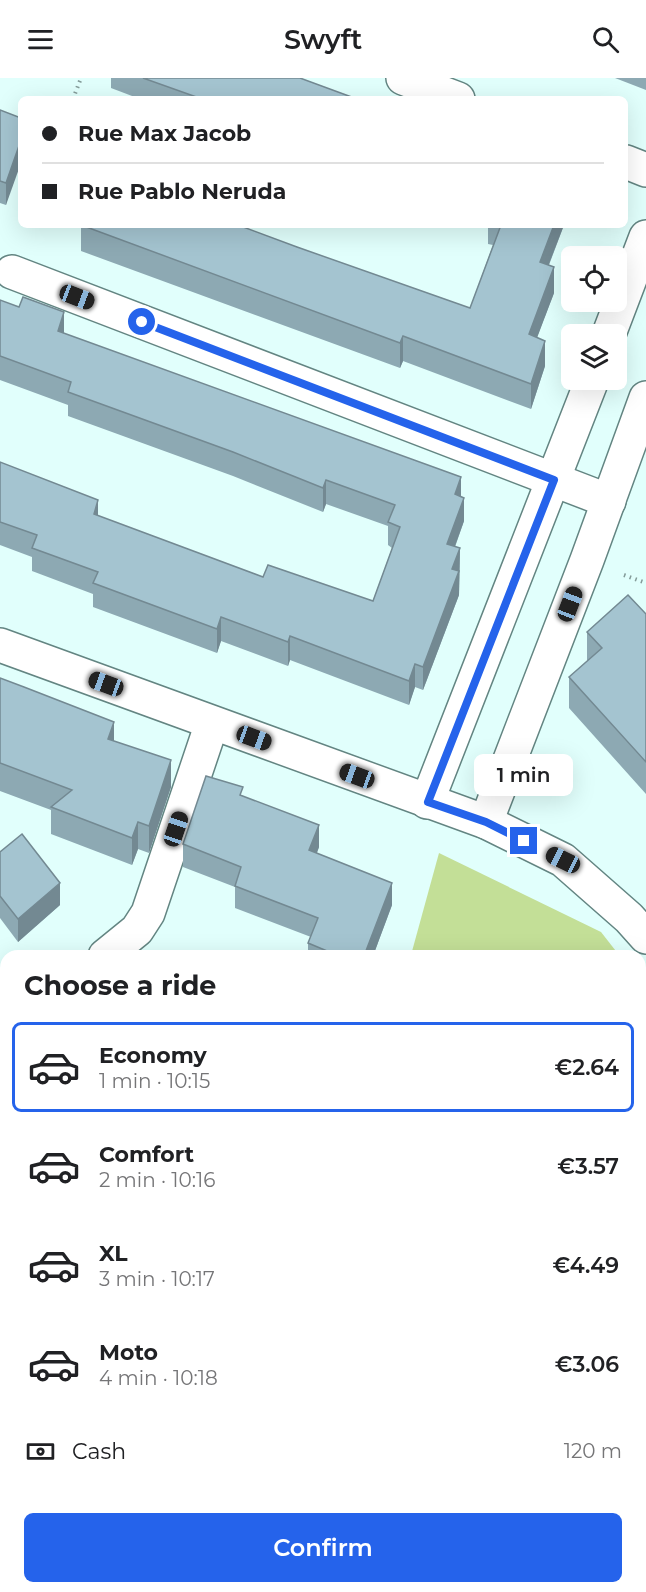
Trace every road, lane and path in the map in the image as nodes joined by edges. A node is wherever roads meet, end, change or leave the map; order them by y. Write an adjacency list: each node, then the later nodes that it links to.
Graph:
1 (81, 78): 3 (path)
2 (403, 78): 4 (street)
3 (74, 96)
4 (450, 96)
5 (628, 163): 6 (street)
6 (646, 170)
7 (646, 237): 9 (street)
8 (12, 272): 12 (street)
9 (613, 324)
10 (588, 390): 12 (street)
11 (646, 398): 13 (street)
12 (554, 480): 13 (street); 16 (street)
13 (609, 501): 17 (street)
14 (0, 645): 15 (street)
15 (212, 723): 16 (street); 19 (street)
16 (428, 802): 17 (street)
17 (486, 822): 18 (street)
18 (646, 937)
19 (112, 950)

